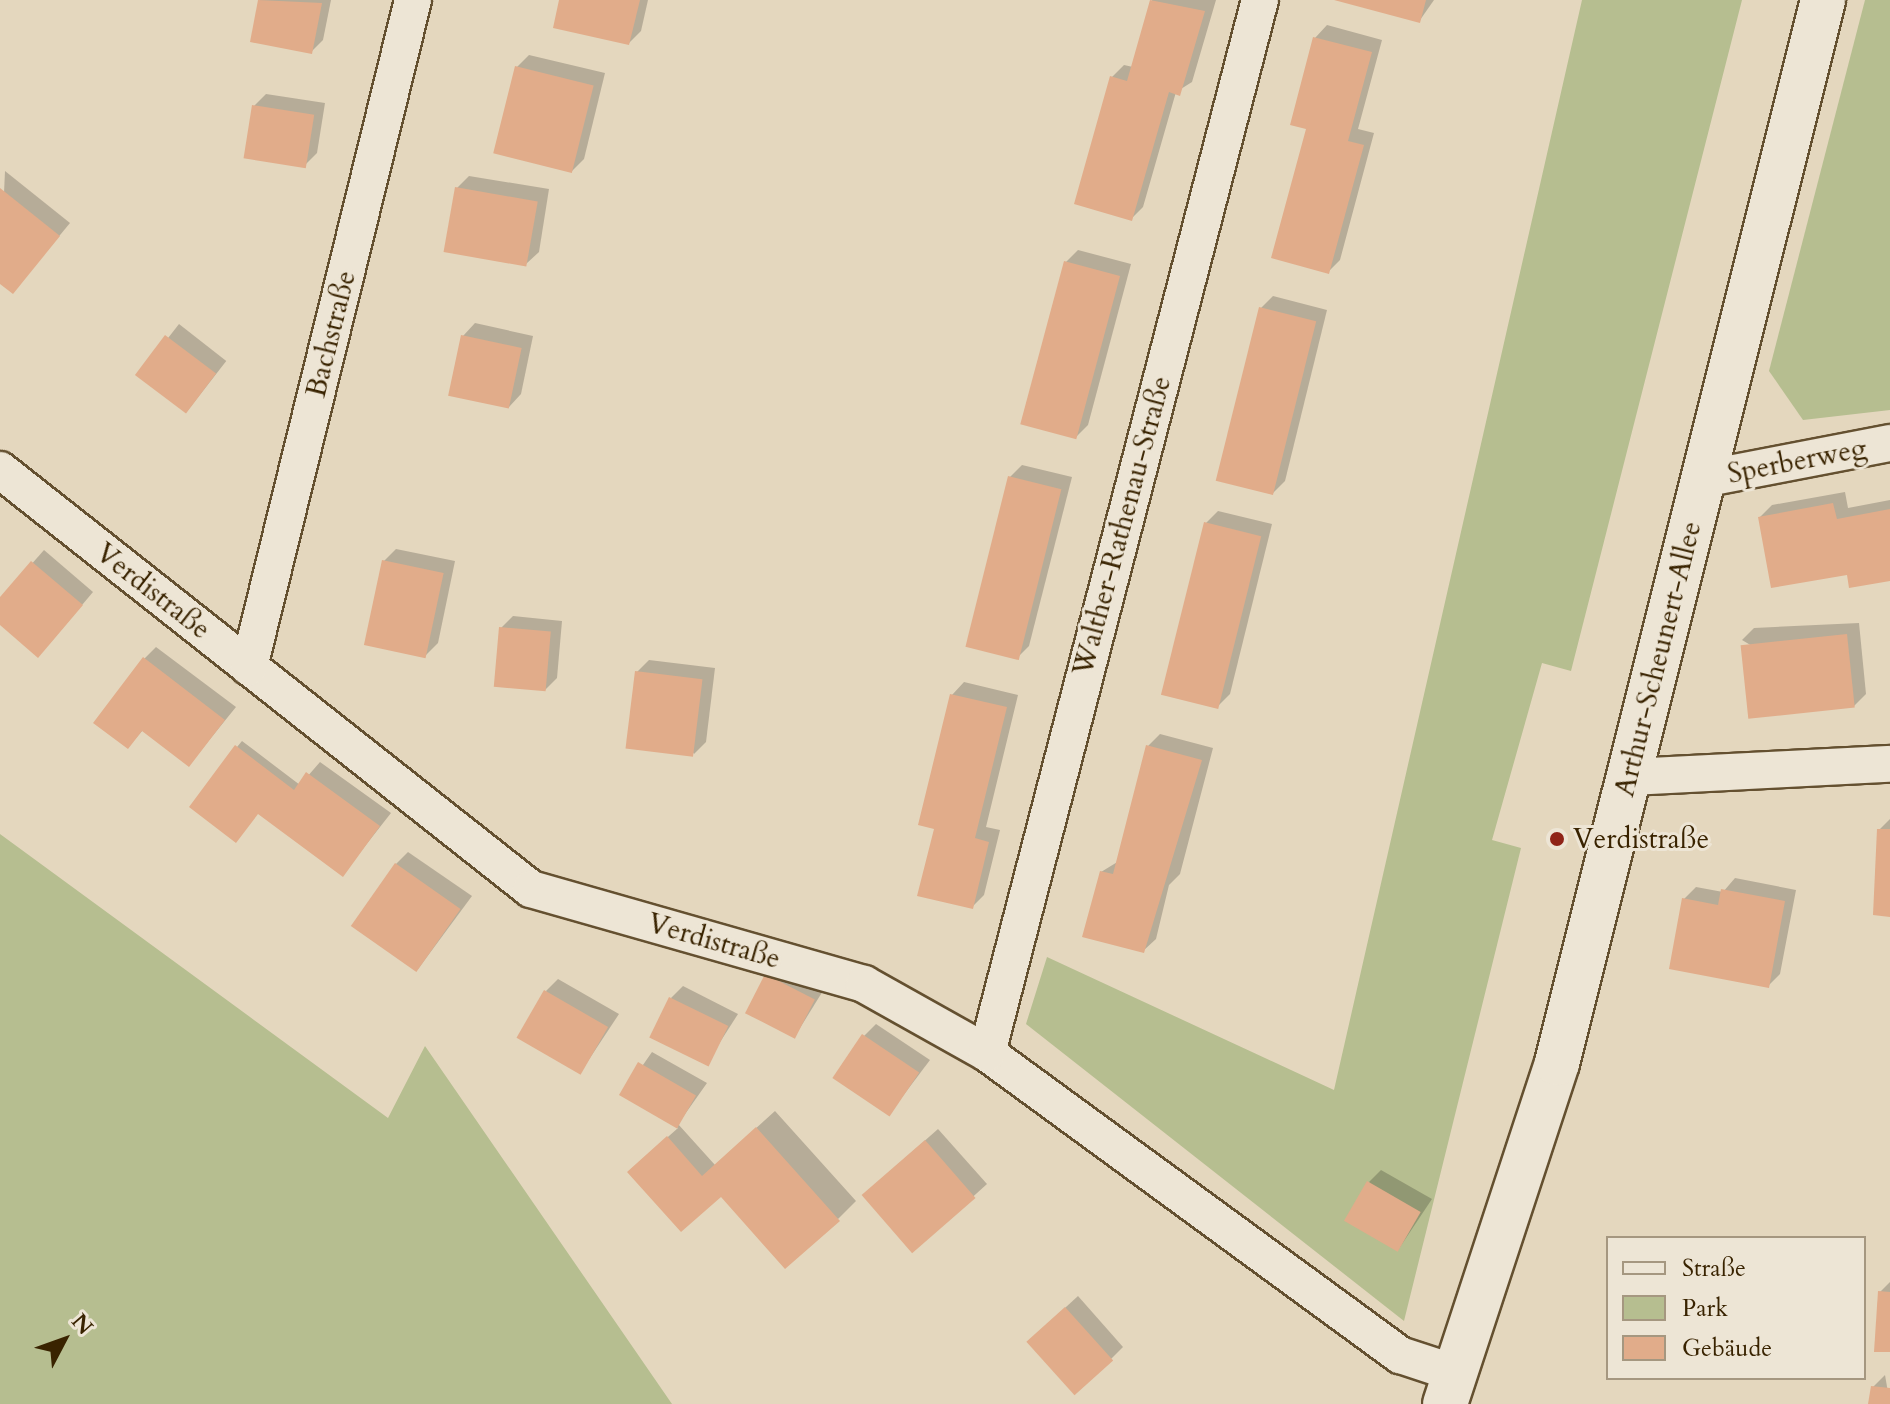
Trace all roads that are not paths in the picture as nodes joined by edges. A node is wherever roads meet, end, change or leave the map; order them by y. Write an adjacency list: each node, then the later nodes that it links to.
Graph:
1 (413, 0): 7 (street, Bachstraße)
2 (1260, 0): 10 (street, Walther-Rathenau-Straße)
3 (1823, 0): 6 (main road, Arthur-Scheunert-Allee)
4 (1890, 443): 6 (street, Sperberweg)
5 (0, 470): 7 (street, Verdistraße)
6 (1703, 479): 9 (main road, Arthur-Scheunert-Allee)
7 (249, 667): 10 (street, Verdistraße)
8 (1890, 764): 9 (street)
9 (1629, 777): 11 (main road, Arthur-Scheunert-Allee)
10 (987, 1053): 11 (street, Verdistraße)
11 (1450, 1389)

